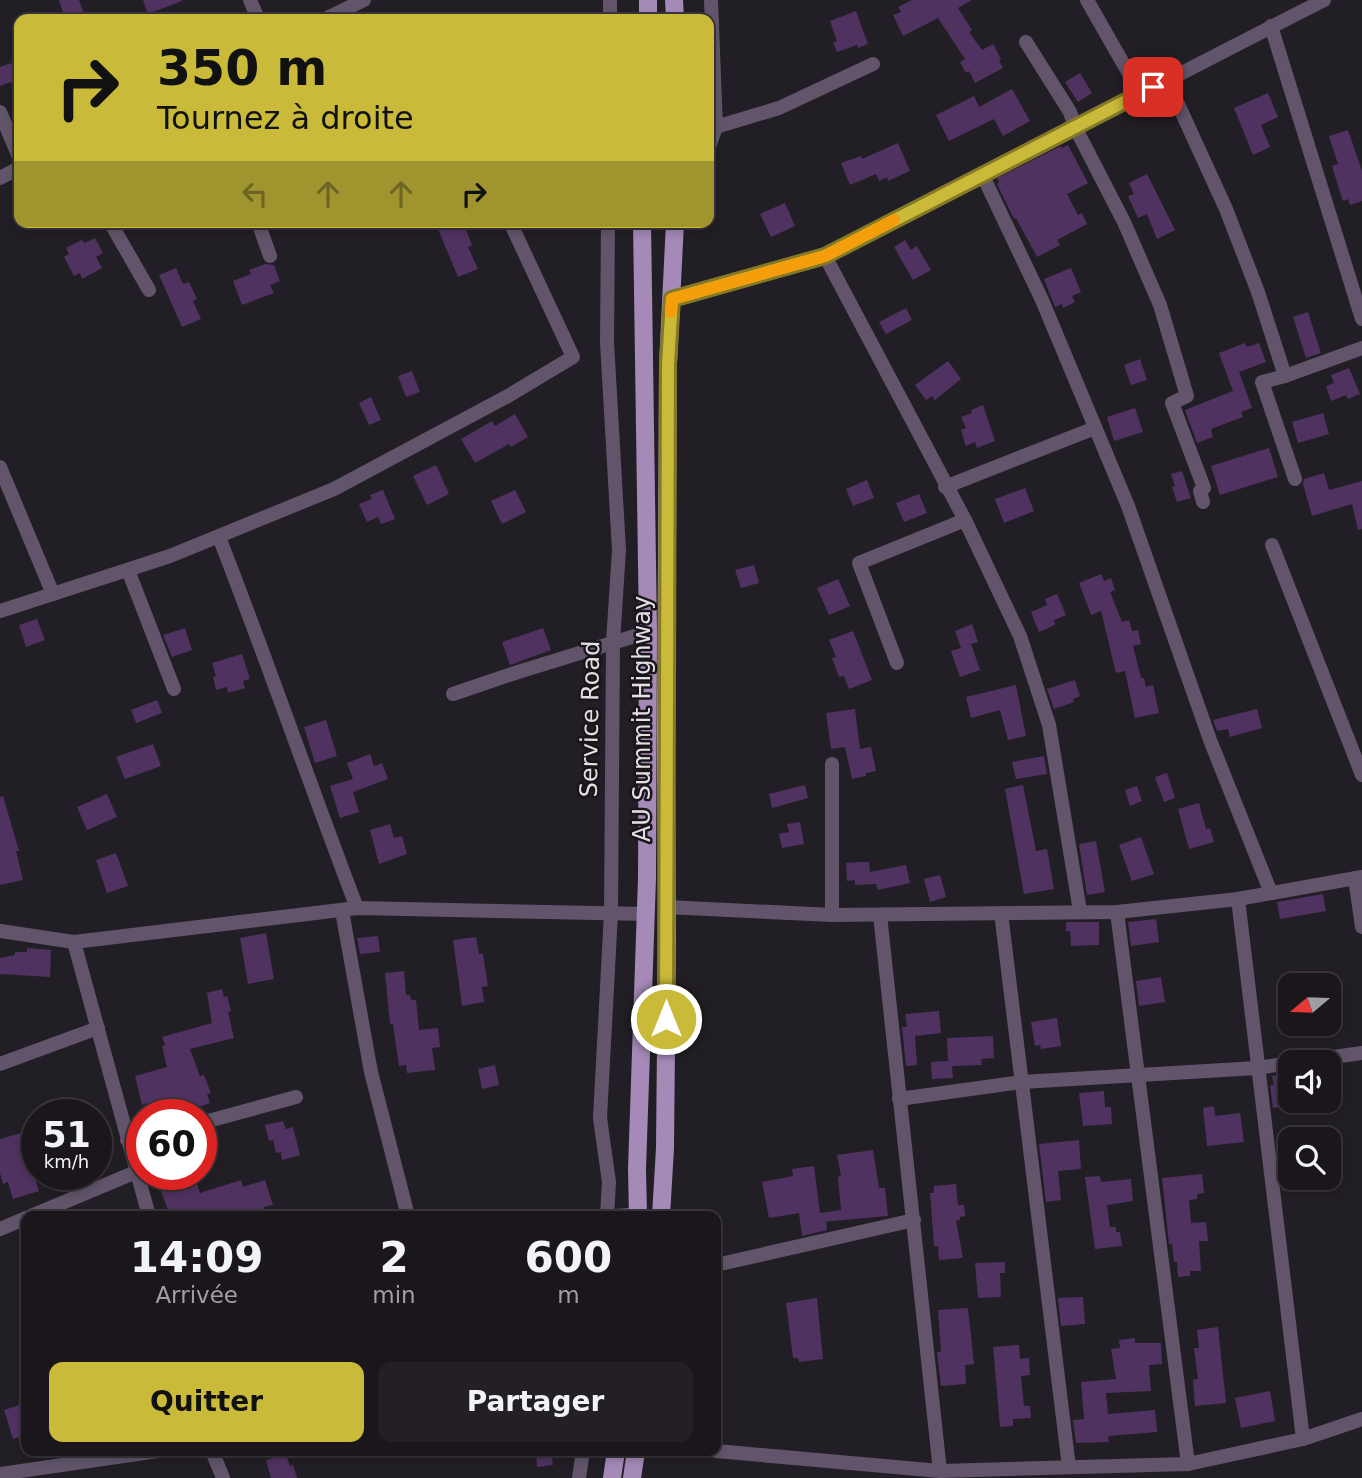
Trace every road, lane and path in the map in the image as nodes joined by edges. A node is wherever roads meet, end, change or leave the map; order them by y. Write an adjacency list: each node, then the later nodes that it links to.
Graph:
1 (364, 0): 4 (street)
2 (1087, 0): 9 (street)
3 (1324, 0): 5 (street)
4 (335, 14)
5 (1272, 26): 8 (street); 25 (street)
6 (1026, 42): 11 (street)
7 (873, 64): 12 (street)
8 (1167, 80): 9 (street); 27 (street)
9 (1140, 93): 11 (street)
10 (0, 112): 13 (street)
11 (1075, 127): 14 (street); 32 (street)
12 (714, 128)
13 (14, 145)
14 (982, 174): 22 (street); 28 (street)
15 (113, 228): 23 (street)
16 (260, 228): 21 (street)
17 (513, 228): 34 (street)
18 (608, 228): 40 (street, Service Road)
19 (642, 228): 39 (main road, AU Summit Highway)
20 (675, 228): 24 (main road, AU Summit Highway)
21 (270, 256)
22 (825, 256): 24 (street); 31 (street)
23 (149, 290)
24 (672, 299): 49 (main road, AU Summit Highway)
25 (1362, 319)
26 (1362, 348): 27 (street)
27 (1285, 376): 30 (street)
28 (1095, 428): 31 (street); 47 (street)
29 (0, 467): 37 (street)
30 (1295, 480)
31 (945, 487): 33 (street)
32 (1203, 502)
33 (965, 520): 41 (street); 52 (street)
34 (219, 537): 36 (street); 50 (street)
35 (1272, 545): 45 (street)
36 (128, 570): 37 (street); 42 (street)
37 (53, 594): 38 (street)
38 (0, 611)
39 (648, 632): 40 (street); 56 (main road, AU Summit Highway)
40 (613, 642): 43 (street); 54 (street, Service Road)
41 (897, 663)
42 (174, 688)
43 (453, 694)
44 (832, 764): 57 (street)
45 (1362, 775)
46 (1359, 878): 47 (street); 59 (street)
47 (1271, 893): 48 (street)
48 (1238, 899): 53 (street); 67 (street)
49 (666, 907): 57 (street); 81 (main road, AU Summit Highway)
50 (357, 908): 51 (street); 54 (street)
51 (342, 911): 61 (street); 78 (street)
52 (1080, 911): 53 (street); 55 (street)
53 (1117, 912): 68 (street)
54 (611, 913): 56 (street); 79 (street, Service Road)
55 (1002, 913): 58 (street); 69 (street)
56 (646, 914): 80 (main road, AU Summit Highway)
57 (832, 915): 58 (street)
58 (880, 915): 71 (street)
59 (1362, 927)
60 (0, 931): 61 (street)
61 (74, 942): 62 (street)
62 (98, 1028): 65 (street); 72 (street)
63 (1362, 1053): 64 (street)
64 (1341, 1056)
65 (0, 1064)
66 (1278, 1065): 67 (street)
67 (1257, 1068): 68 (street); 87 (street)
68 (1138, 1074): 69 (street); 94 (street)
69 (1022, 1082): 71 (street); 95 (street)
70 (296, 1097): 73 (street)
71 (899, 1099): 83 (street)
72 (126, 1114)
73 (217, 1119)
74 (126, 1176): 76 (street)
75 (141, 1190): 77 (street)
76 (43, 1211)
77 (148, 1211)
78 (407, 1211)
79 (607, 1211)
80 (639, 1211)
81 (661, 1211)
82 (21, 1220): 84 (street)
83 (914, 1220): 85 (street); 96 (street)
84 (0, 1229)
85 (721, 1264)
86 (1362, 1419): 87 (street)
87 (1303, 1439): 94 (street)
88 (721, 1452): 97 (street)
89 (105, 1456): 98 (street)
90 (214, 1456): 99 (street)
91 (582, 1456): 100 (street)
92 (616, 1456): 101 (main road)
93 (635, 1456): 102 (main road)
94 (1188, 1464): 95 (street)
95 (1069, 1467): 96 (street)
96 (940, 1471): 97 (street)
97 (920, 1474)
98 (6, 1475)
99 (223, 1478)
100 (579, 1478)
101 (612, 1478)
102 (632, 1478)

